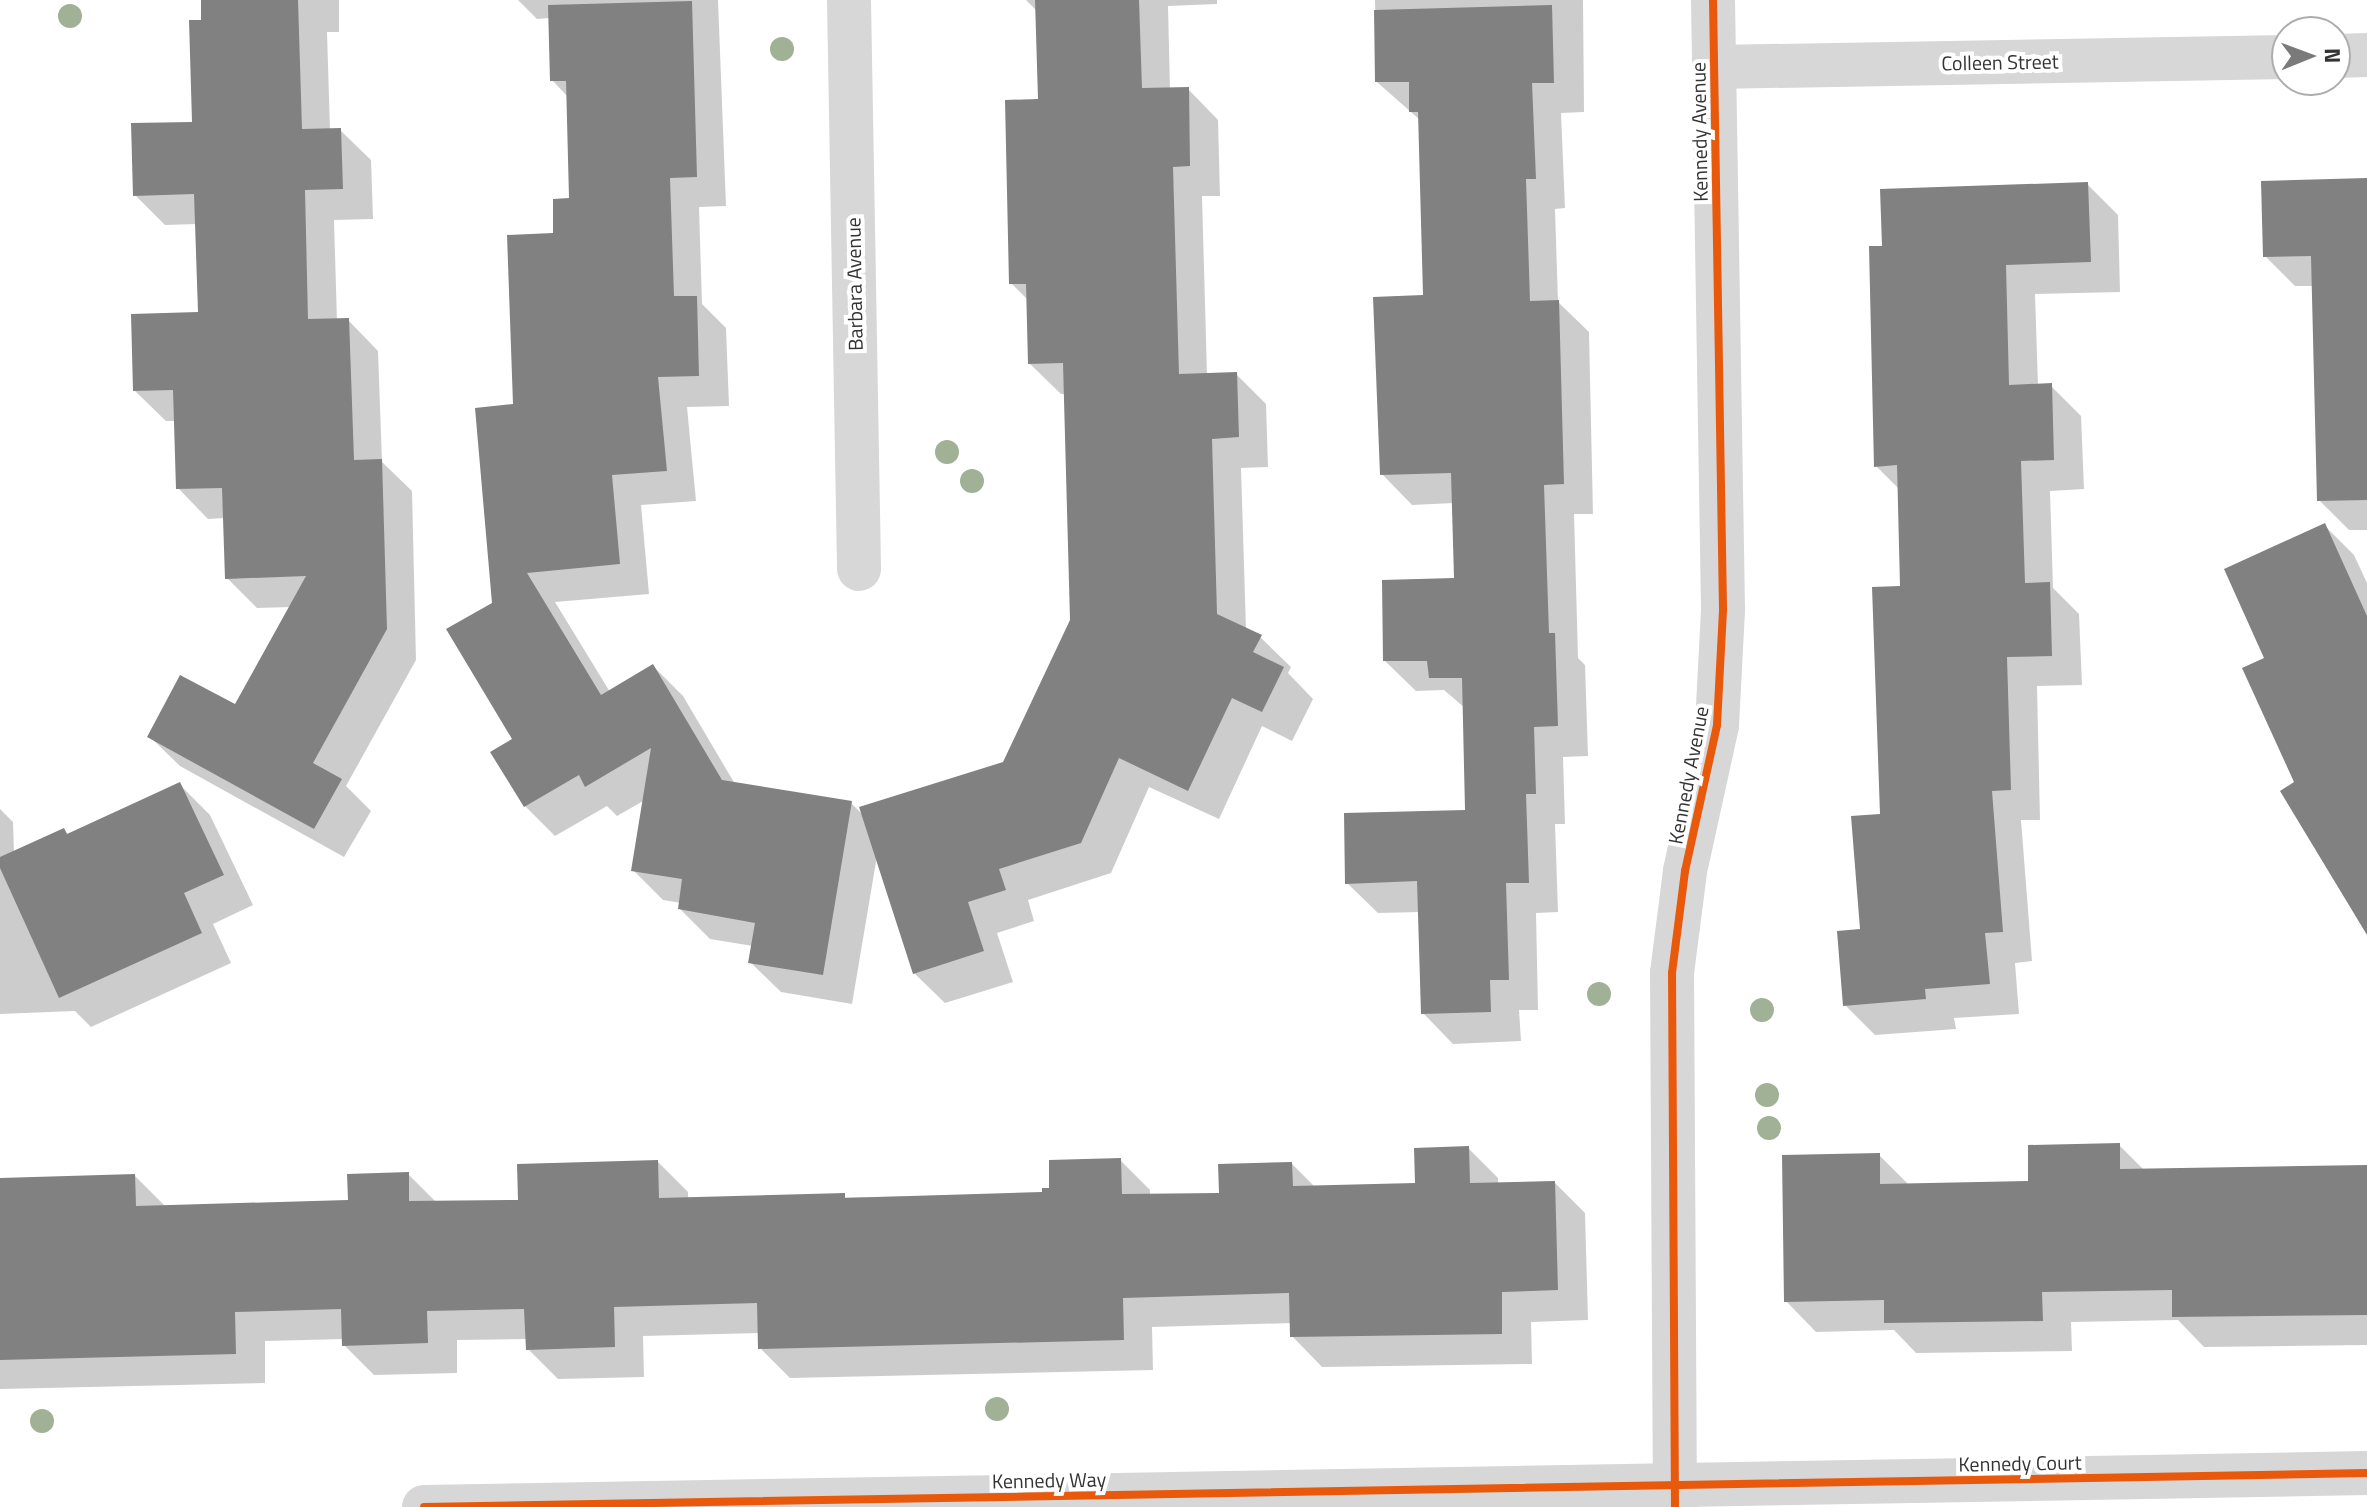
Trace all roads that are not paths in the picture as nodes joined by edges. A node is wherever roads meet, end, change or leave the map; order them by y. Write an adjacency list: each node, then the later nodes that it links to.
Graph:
1 (849, 0): 5 (street, Barbara Avenue)
2 (1713, 0): 4 (street, Kennedy Avenue)
3 (2271, 57): 4 (street, Colleen Street)
4 (1714, 67): 7 (street, Kennedy Avenue)
5 (859, 569)
6 (2367, 1473): 7 (street, Kennedy Court)
7 (1674, 1496): 8 (street, Kennedy Way)
8 (424, 1507)

